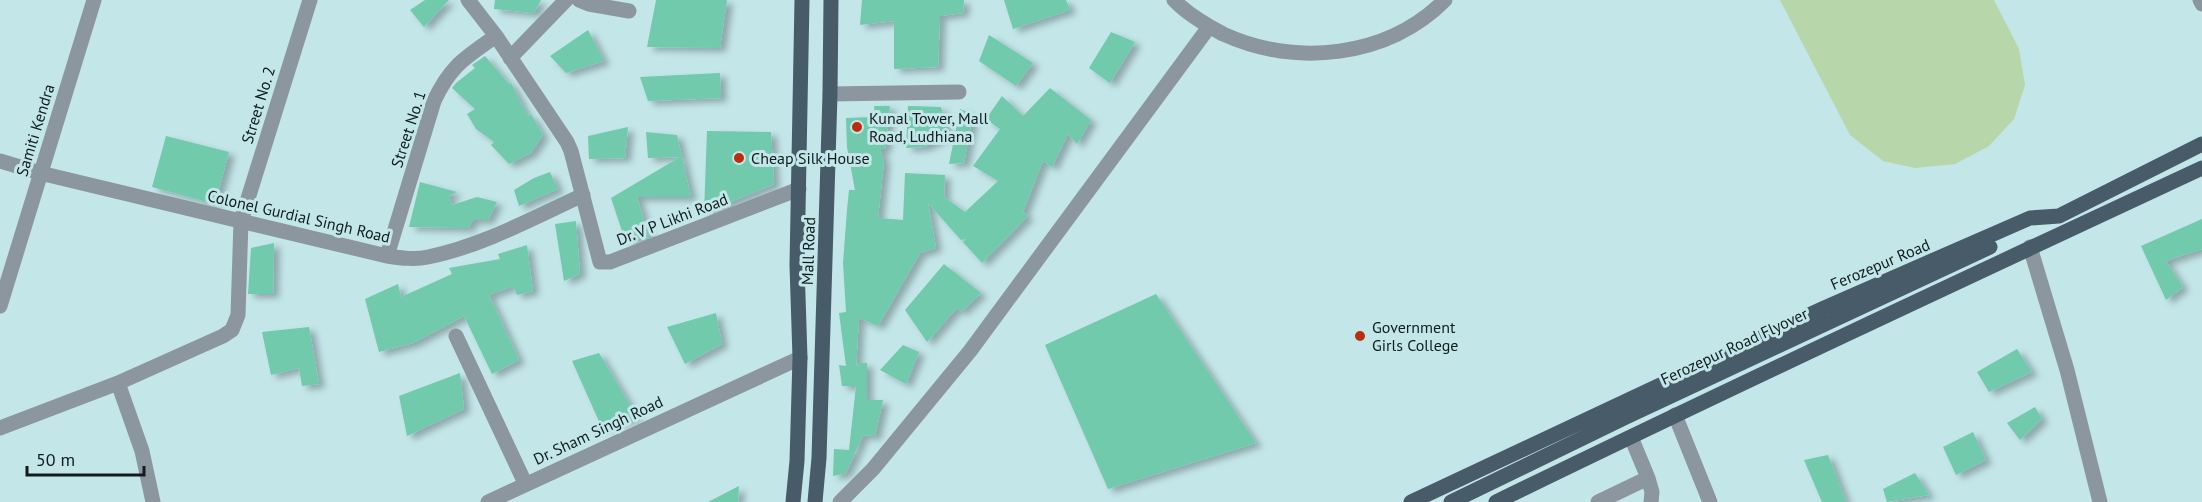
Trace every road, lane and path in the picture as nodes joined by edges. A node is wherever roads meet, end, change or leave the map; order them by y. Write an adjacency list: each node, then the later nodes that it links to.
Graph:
1 (94, 0): 19 (street, Samiti Kendra)
2 (310, 0): 23 (street, Street No. 2)
3 (468, 0): 12 (street, Dr. V P Likhi Road)
4 (566, 0): 13 (street)
5 (579, 0): 10 (street)
6 (802, 0): 20 (main road, Mall Road)
7 (831, 0): 15 (main road, Mall Road)
8 (1174, 0): 11 (street)
9 (1446, 0): 11 (street)
10 (629, 11)
11 (1209, 27): 40 (street)
12 (496, 36): 13 (street, Dr. V P Likhi Road); 25 (street, Street No. 1)
13 (510, 58): 21 (street, Dr. V P Likhi Road)
14 (959, 92): 15 (street)
15 (830, 94): 39 (main road, Mall Road)
16 (2202, 144): 22 (main road, Ferozepur Road)
17 (0, 161): 19 (street, Colonel Gurdial Singh Road)
18 (2202, 168): 24 (main road)
19 (40, 173): 23 (street, Colonel Gurdial Singh Road); 26 (street, Samiti Kendra)
20 (799, 189): 21 (street, Dr. V P Likhi Road); 28 (main road, Mall Road)
21 (583, 195): 25 (street, Colonel Gurdial Singh Road)
22 (2059, 216): 41 (main road, Ferozepur Road); 42 (main road, Ferozepur Road Flyover)
23 (241, 221): 25 (street, Colonel Gurdial Singh Road); 29 (street, Street No. 2)
24 (2030, 247): 30 (main road); 47 (street)
25 (387, 256)
26 (0, 306)
27 (456, 336): 34 (street)
28 (800, 358): 34 (street, Dr. Sham Singh Road); 38 (main road, Mall Road)
29 (118, 383): 31 (street, Street No. 2); 36 (street)
30 (1676, 415): 32 (main road); 46 (street)
31 (0, 429)
32 (1631, 437): 33 (street); 35 (main road)
33 (1648, 478): 44 (street); 45 (street)
34 (525, 483): 37 (street, Dr. Sham Singh Road)
35 (1513, 498): 43 (main road)
36 (153, 502)
37 (489, 502)
38 (793, 502)
39 (815, 502)
40 (840, 502)
41 (1411, 502)
42 (1451, 502)
43 (1496, 502)
44 (1598, 502)
45 (1651, 502)
46 (1710, 502)
47 (2100, 502)

